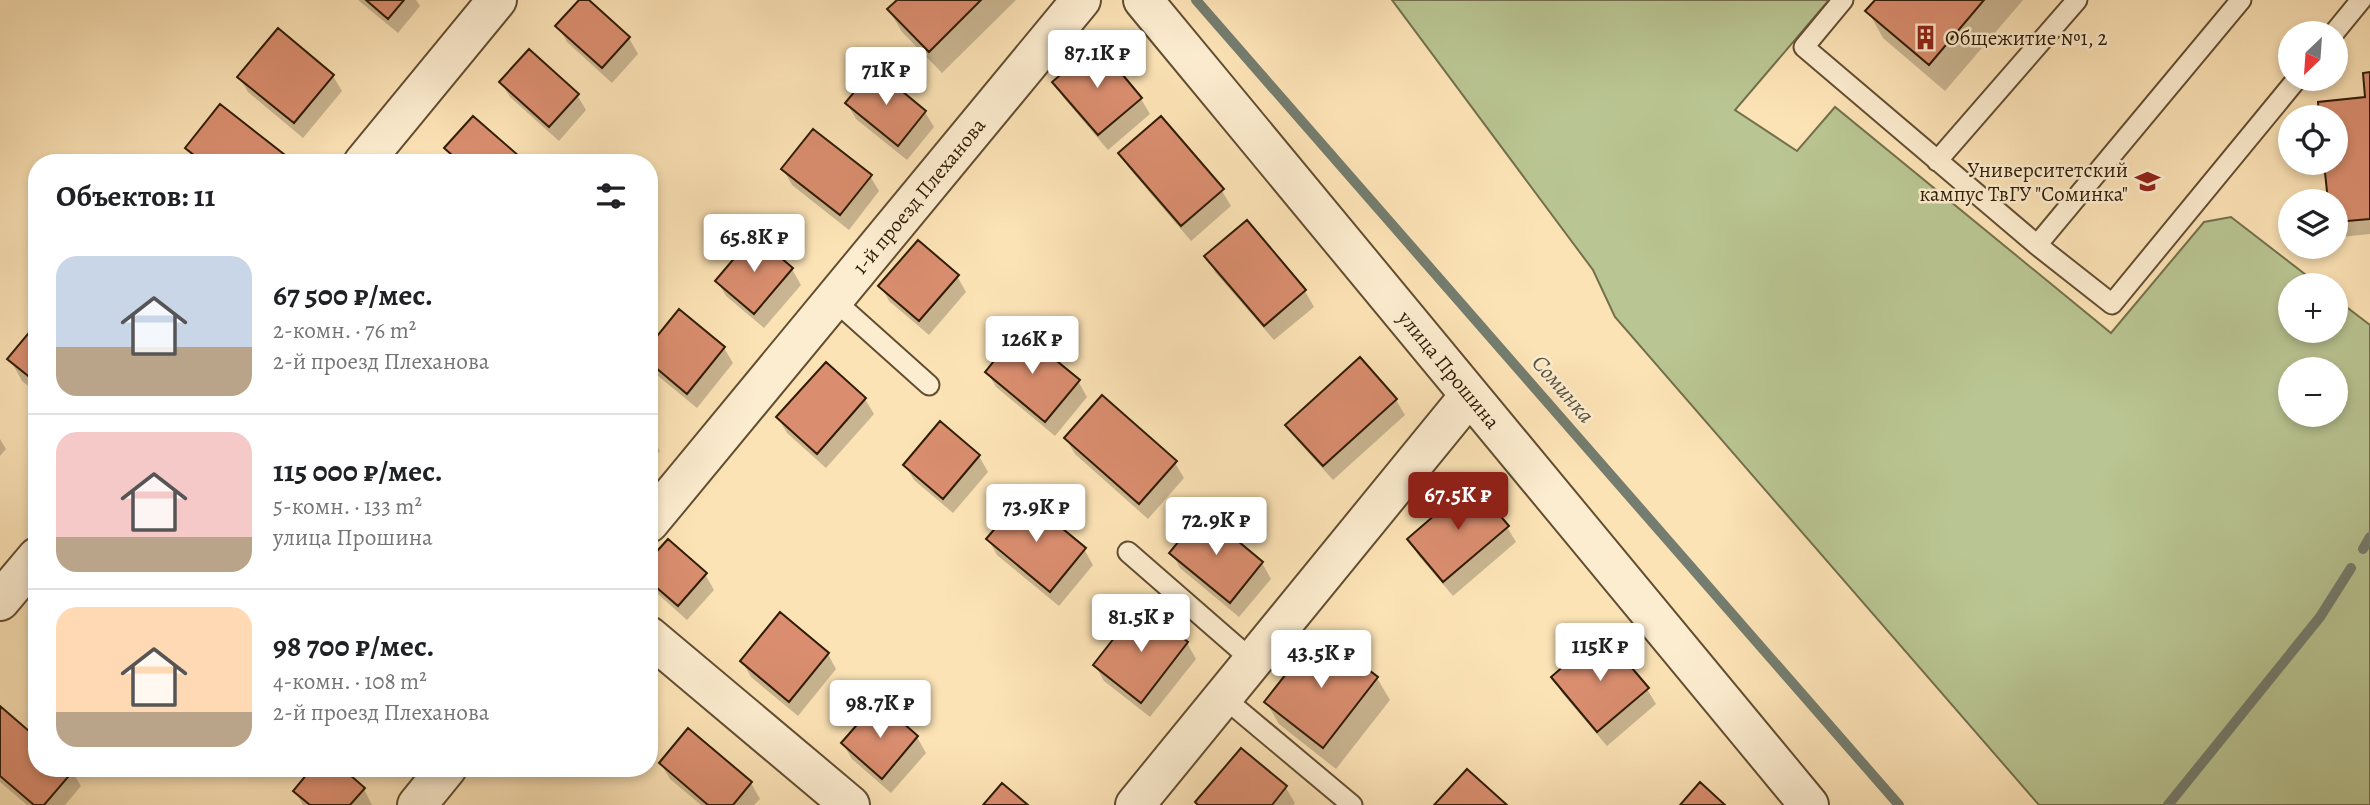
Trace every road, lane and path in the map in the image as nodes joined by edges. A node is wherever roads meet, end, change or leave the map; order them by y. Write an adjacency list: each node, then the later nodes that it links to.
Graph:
1 (497, 0): 10 (street)
2 (1081, 0): 13 (street, 1-й проезд Плеханова)
3 (1143, 0): 15 (street, улица Прошина)
4 (1843, 0): 11 (lane)
5 (2077, 0): 11 (lane)
6 (2241, 0): 12 (lane)
7 (2361, 0): 8 (lane)
8 (2344, 21)
9 (2287, 91): 12 (lane)
10 (370, 154)
11 (1937, 161): 12 (lane)
12 (2037, 245)
13 (834, 300): 14 (lane); 16 (street, 1-й проезд Плеханова)
14 (929, 385)
15 (1469, 396): 21 (street); 28 (street, улица Прошина)
16 (658, 512)
17 (1128, 552): 21 (lane)
18 (28, 568): 19 (street)
19 (0, 601)
20 (658, 644): 25 (street)
21 (1253, 661): 22 (street)
22 (1223, 698): 26 (street); 27 (lane)
23 (440, 777): 24 (street)
24 (417, 805)
25 (850, 805)
26 (1135, 805)
27 (1352, 805)
28 (1809, 805)

